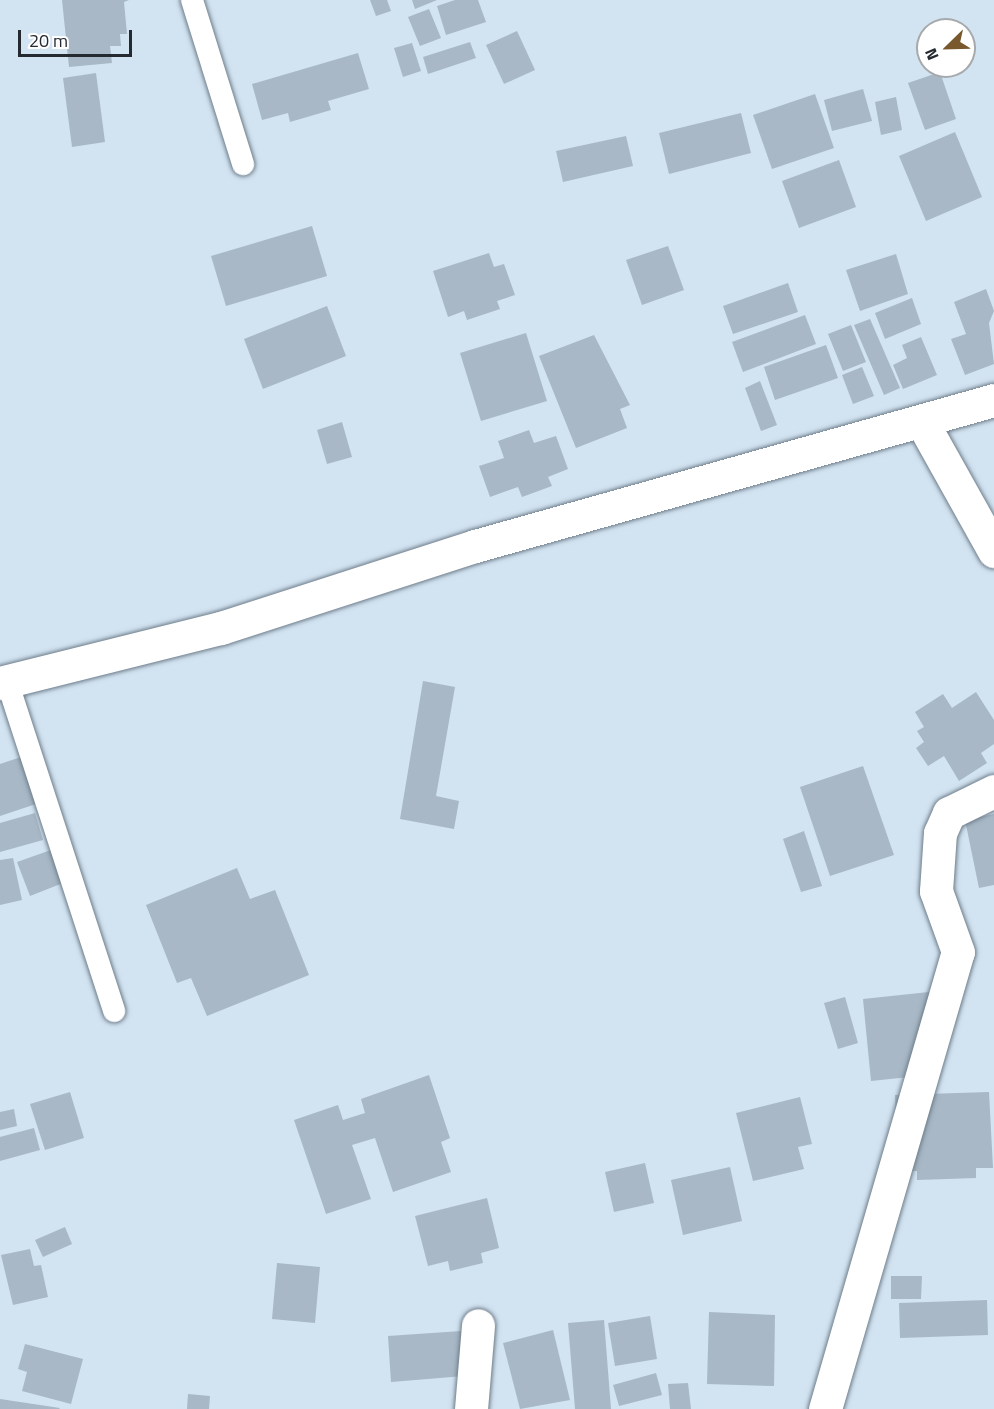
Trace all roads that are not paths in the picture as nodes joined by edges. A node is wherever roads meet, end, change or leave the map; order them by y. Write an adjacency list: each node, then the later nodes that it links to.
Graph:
1 (192, 0): 2 (lane)
2 (243, 164)
3 (994, 400): 4 (street)
4 (922, 422): 5 (street); 6 (street)
5 (994, 551)
6 (3, 682): 8 (lane)
7 (994, 791): 11 (street)
8 (114, 1011)
9 (478, 1326): 10 (street)
10 (471, 1409)
11 (825, 1409)

